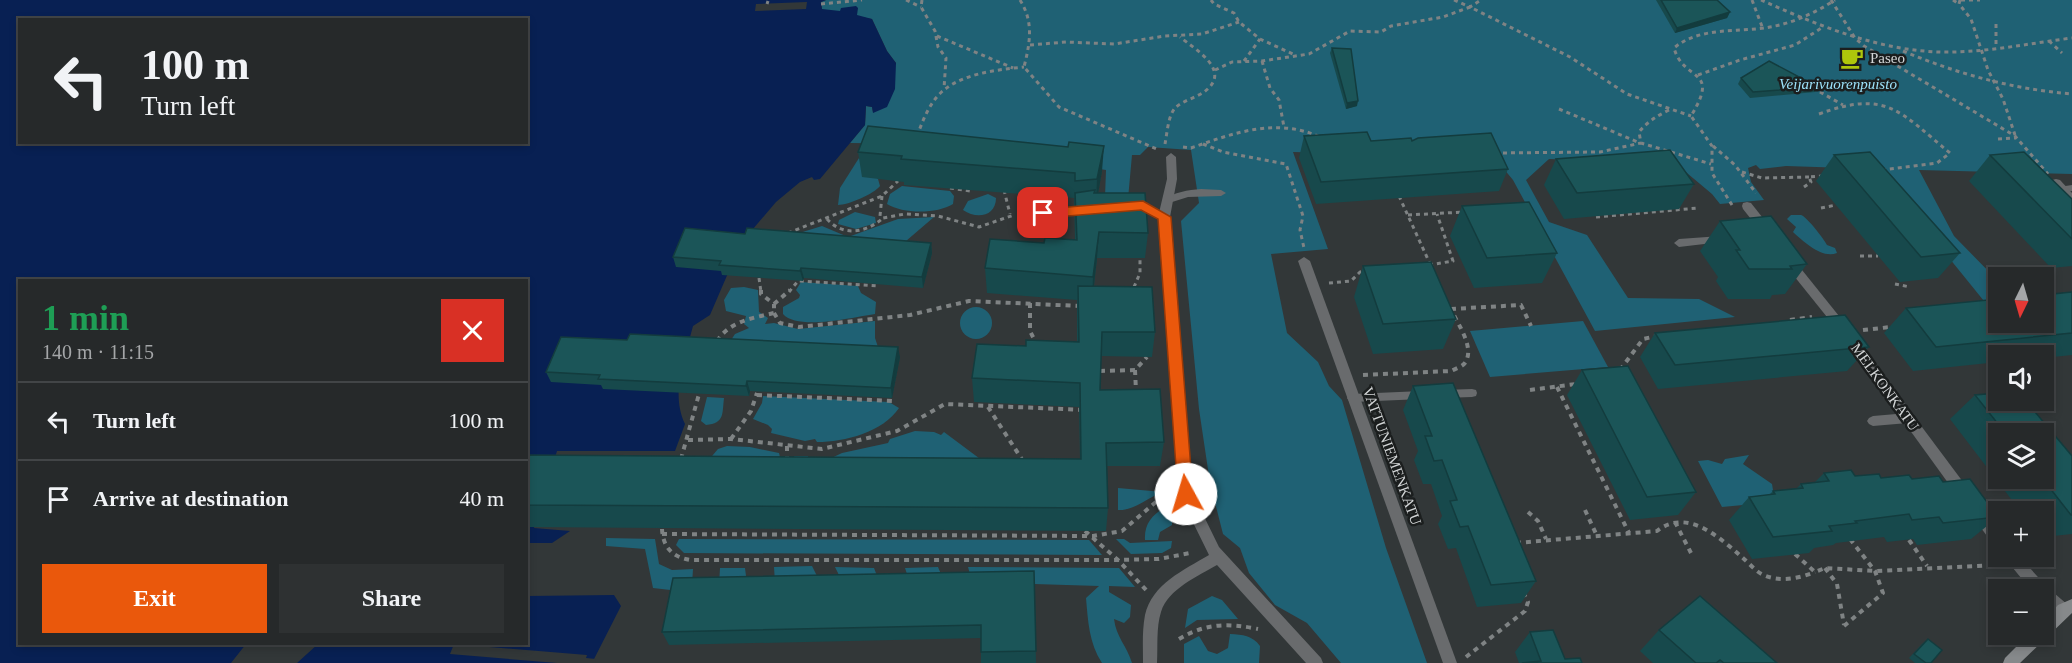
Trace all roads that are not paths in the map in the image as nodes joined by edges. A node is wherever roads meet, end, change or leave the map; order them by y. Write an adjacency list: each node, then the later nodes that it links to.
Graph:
1 (1172, 150): 5 (street)
2 (2063, 187): 4 (street)
3 (1221, 193): 5 (lane)
4 (2072, 199)
5 (1169, 200): 10 (street)
6 (1123, 206): 10 (lane)
7 (1741, 207): 16 (street, MELKONKATU)
8 (1094, 210): 9 (lane)
9 (1027, 214)
10 (1164, 217): 19 (street)
11 (1736, 237): 12 (lane)
12 (1679, 243)
13 (1304, 261): 15 (street, VATTUNIEMENKATU)
14 (1472, 393): 15 (lane)
15 (1353, 398): 26 (street, VATTUNIEMENKATU)
16 (1908, 418): 17 (lane); 18 (street, MELKONKATU)
17 (1873, 421)
18 (1988, 526)
19 (1217, 554): 27 (street); 28 (street)
20 (2019, 567): 21 (street)
21 (2030, 579)
22 (2054, 599): 23 (street)
23 (2067, 608): 24 (street)
24 (2054, 621)
25 (2029, 645): 29 (street)
26 (1456, 662)
27 (1150, 663)
28 (1316, 663)
29 (2010, 663)

